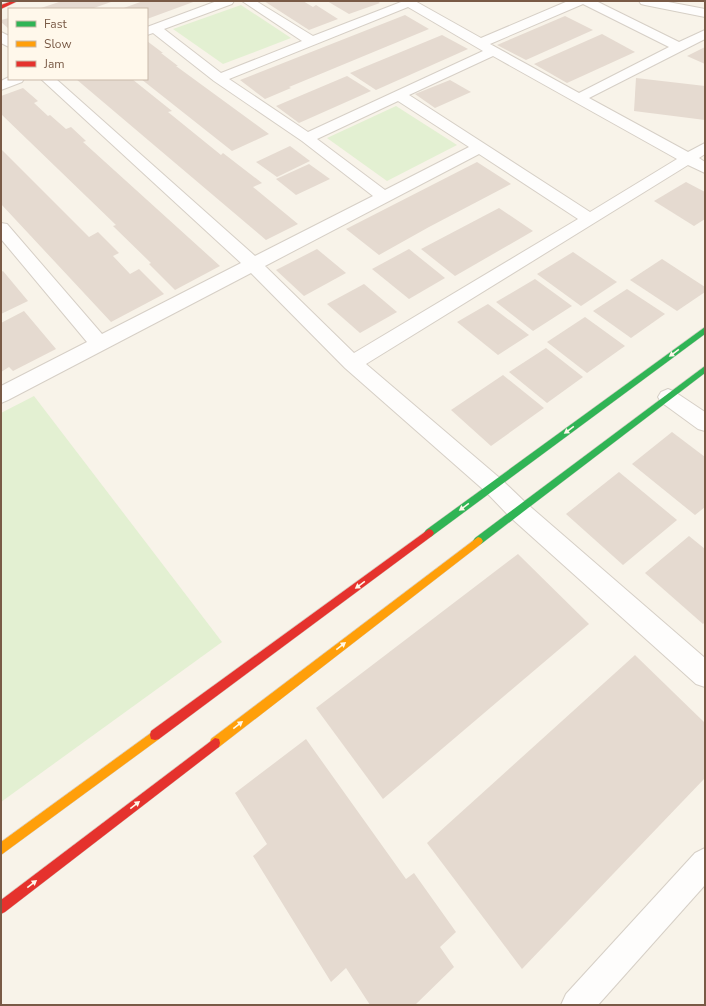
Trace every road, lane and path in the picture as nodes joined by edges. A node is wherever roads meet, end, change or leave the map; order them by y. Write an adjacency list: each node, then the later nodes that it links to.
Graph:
1 (16, 1): 9 (street)
2 (228, 1): 11 (street)
3 (248, 1): 13 (street)
4 (578, 1): 14 (street)
5 (588, 1): 15 (street)
6 (645, 1): 8 (street)
7 (407, 2): 13 (street); 14 (street)
8 (674, 4): 10 (street)
9 (1, 7)
10 (705, 13)
11 (151, 29): 17 (street)
12 (705, 34): 15 (street)
13 (312, 41): 17 (street)
14 (481, 43): 16 (street)
15 (679, 47): 22 (street)
16 (493, 51): 21 (street); 22 (street)
17 (219, 78): 23 (street)
18 (15, 80): 20 (street)
19 (49, 80): 31 (street)
20 (1, 86)
21 (399, 95): 23 (street); 24 (street)
22 (579, 98): 26 (street)
23 (307, 138): 28 (street)
24 (480, 147): 28 (street); 29 (street)
25 (705, 148): 26 (street)
26 (688, 158): 27 (street); 29 (street)
27 (705, 168)
28 (384, 198): 31 (street)
29 (590, 219): 34 (street)
30 (1, 228): 33 (street)
31 (254, 265): 33 (street); 34 (street)
32 (705, 330): 39 (street, one-way to 39)
33 (99, 343): 36 (street)
34 (352, 363): 39 (street)
35 (705, 369): 37 (street)
36 (1, 395)
37 (668, 397): 38 (street); 40 (street)
38 (705, 423)
39 (494, 486): 40 (street); 42 (street, one-way to 42)
40 (518, 510): 41 (street); 44 (street, one-way to 40)
41 (705, 675)
42 (1, 850)
43 (705, 863): 45 (street)
44 (1, 908)
45 (577, 1005)

